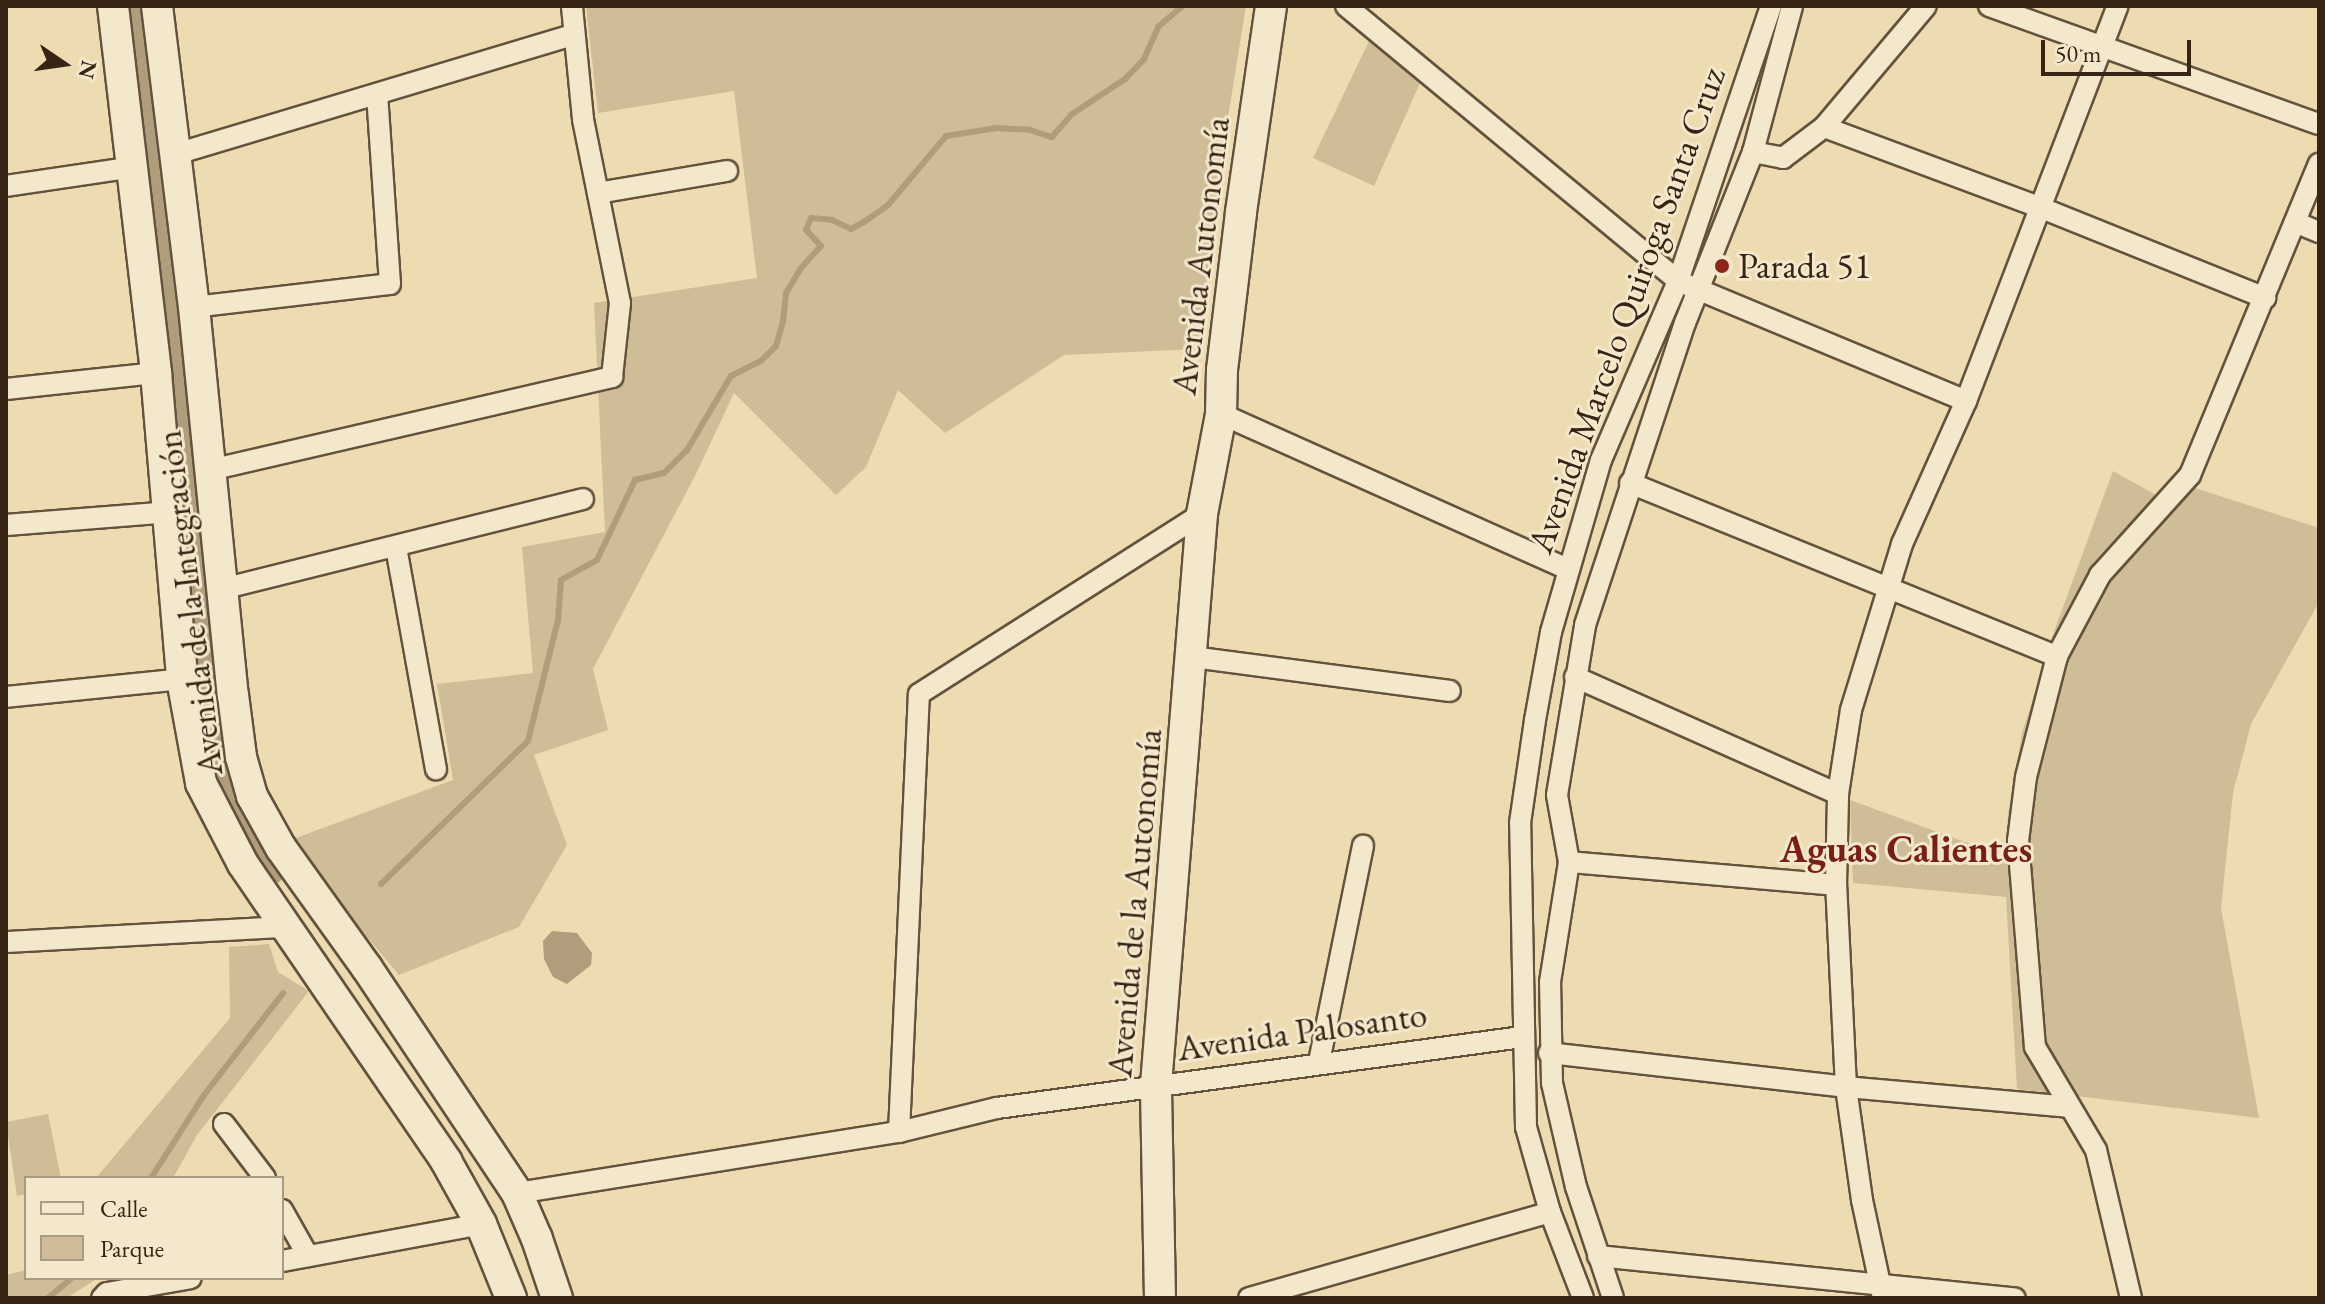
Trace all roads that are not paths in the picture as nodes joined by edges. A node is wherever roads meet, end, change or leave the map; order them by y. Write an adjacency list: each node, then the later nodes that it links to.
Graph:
1 (113, 6): 19 (main road, Avenida de la Integración)
2 (157, 6): 17 (main road, Avenida de la Integración)
3 (572, 6): 11 (street)
4 (1271, 6): 33 (main road, Avenida Autonomía)
5 (1346, 6): 26 (street)
6 (1771, 6): 26 (street, Avenida Marcelo Quiroga Santa Cruz)
7 (1792, 6): 16 (street, Avenida Marcelo Quiroga Santa Cruz)
8 (1926, 6): 15 (street)
9 (1989, 6): 12 (street)
10 (2118, 6): 12 (street)
11 (573, 35): 13 (street); 22 (street)
12 (2102, 45): 14 (street); 23 (street)
13 (377, 95): 17 (street); 29 (street)
14 (2319, 124)
15 (1824, 127): 16 (street); 23 (street)
16 (1753, 152): 27 (street, Avenida Marcelo Quiroga Santa Cruz)
17 (176, 154): 29 (main road, Avenida de la Integración)
18 (2319, 164): 24 (street)
19 (134, 167): 21 (street); 30 (main road, Avenida de la Integración)
20 (727, 171): 22 (street)
21 (6, 186)
22 (598, 193): 34 (street)
23 (2039, 207): 28 (street); 32 (street)
24 (2295, 222): 25 (street); 28 (street)
25 (2319, 232)
26 (1678, 281): 27 (street); 41 (street, Avenida Marcelo Quiroga Santa Cruz)
27 (1699, 289): 32 (street); 35 (street, Avenida Marcelo Quiroga Santa Cruz)
28 (2265, 298): 44 (street)
29 (194, 307): 34 (main road, Avenida de la Integración)
30 (156, 373): 31 (street); 37 (main road, Avenida de la Integración)
31 (6, 389)
32 (1966, 401): 42 (street)
33 (1221, 414): 38 (main road, Avenida Autonomía); 41 (street)
34 (210, 470): 43 (main road, Avenida de la Integración)
35 (1630, 483): 42 (street); 46 (street, Avenida Marcelo Quiroga Santa Cruz)
36 (583, 499): 40 (street)
37 (170, 512): 39 (street); 47 (main road, Avenida de la Integración)
38 (1202, 514): 45 (main road, Avenida de la Autonomía); 66 (street)
39 (6, 525)
40 (396, 547): 43 (street); 50 (street)
41 (1569, 570): 59 (street, Avenida Marcelo Quiroga Santa Cruz)
42 (1890, 588): 44 (street); 51 (street)
43 (222, 589): 56 (main road, Avenida de la Integración)
44 (2057, 656): 64 (street)
45 (1192, 657): 48 (street); 62 (main road, Avenida de la Autonomía)
46 (1575, 677): 51 (street); 53 (street, Avenida Marcelo Quiroga Santa Cruz)
47 (182, 679): 49 (street); 55 (main road, Avenida de la Integración)
48 (1450, 691)
49 (6, 697)
50 (436, 769)
51 (1838, 794): 54 (street)
52 (1363, 845): 61 (street)
53 (1569, 862): 54 (street); 60 (street, Avenida Marcelo Quiroga Santa Cruz)
54 (1836, 885): 63 (street)
55 (285, 927): 57 (street); 58 (main road, Avenida de la Integración)
56 (337, 930): 58 (main road); 68 (main road, Avenida de la Integración)
57 (6, 942)
58 (308, 958): 71 (main road, Avenida de la Integración)
59 (1522, 1037): 61 (street, Avenida Palosanto); 69 (street, Avenida Marcelo Quiroga Santa Cruz)
60 (1549, 1053): 63 (street); 73 (street, Avenida Marcelo Quiroga Santa Cruz)
61 (1319, 1062): 62 (street, Avenida Palosanto)
62 (1156, 1085): 66 (street, Avenida Palosanto); 80 (main road, Avenida de la Autonomía)
63 (1846, 1087): 64 (street); 76 (street)
64 (2069, 1107): 85 (street)
65 (224, 1124): 67 (street)
66 (899, 1132): 68 (street, Avenida Palosanto)
67 (263, 1176)
68 (517, 1193): 79 (main road, Avenida de la Integración)
69 (1550, 1212): 81 (street); 82 (street, Avenida Marcelo Quiroga Santa Cruz)
70 (284, 1214): 72 (street)
71 (481, 1224): 72 (street); 78 (main road, Avenida de la Integración)
72 (308, 1256): 74 (street)
73 (1598, 1256): 76 (street); 83 (street, Avenida Marcelo Quiroga Santa Cruz)
74 (284, 1261)
75 (182, 1280): 77 (street)
76 (1881, 1291): 84 (street)
77 (102, 1298)
78 (511, 1298)
79 (557, 1298)
80 (1160, 1298)
81 (1249, 1298)
82 (1583, 1298)
83 (1613, 1298)
84 (2015, 1298)
85 (2131, 1298)

